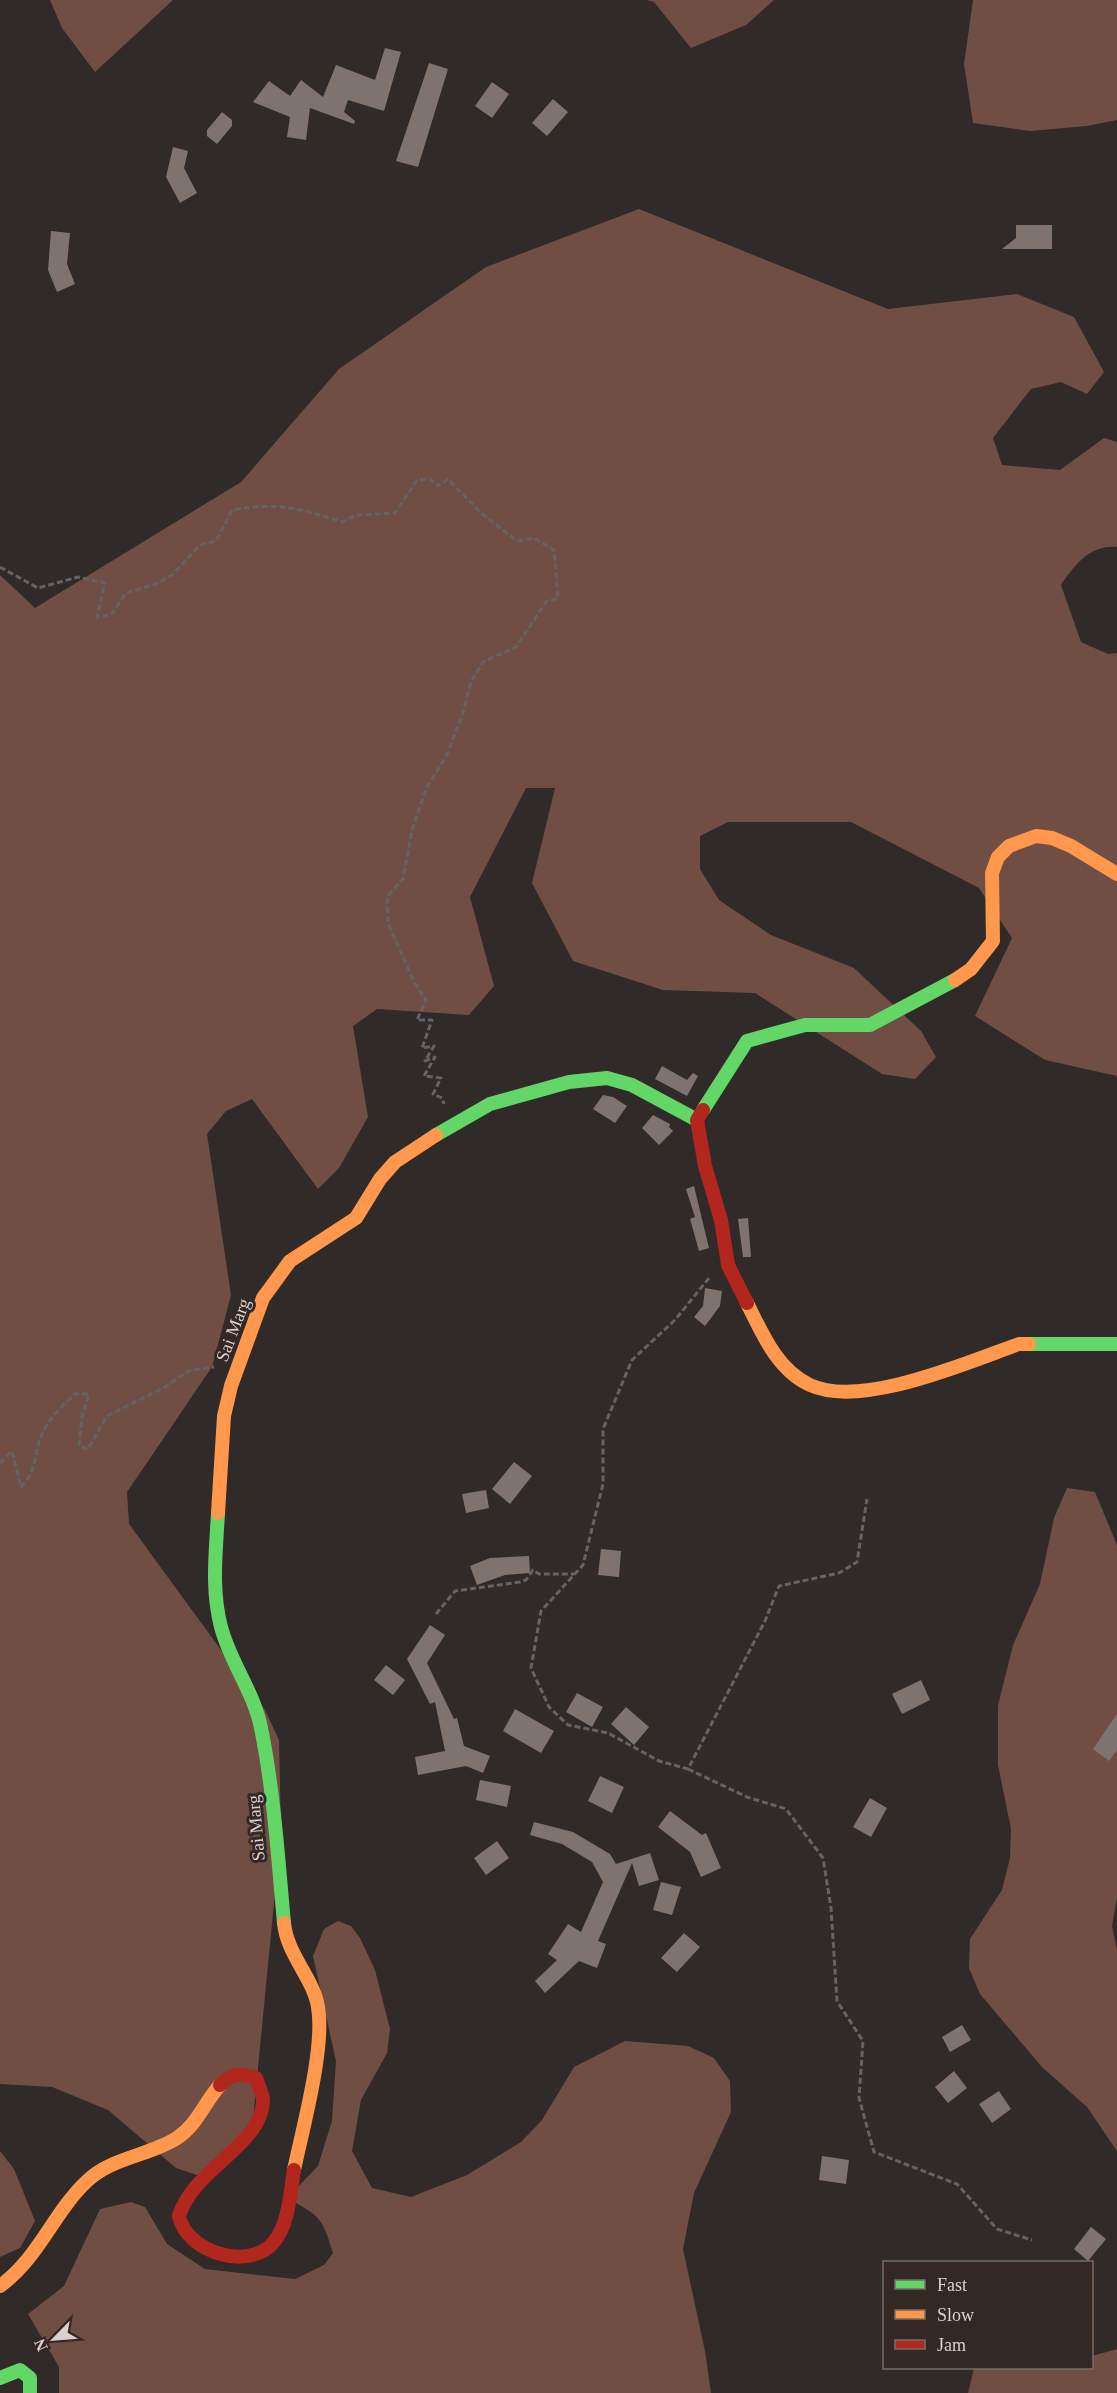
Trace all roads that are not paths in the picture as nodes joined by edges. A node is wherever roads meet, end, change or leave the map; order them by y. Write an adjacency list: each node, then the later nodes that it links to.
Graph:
1 (1117, 874): 2 (street)
2 (698, 1120): 3 (street); 4 (street, Sai Marg)
3 (1117, 1344)
4 (0, 2286)
5 (0, 2378): 6 (street)
6 (30, 2393)

